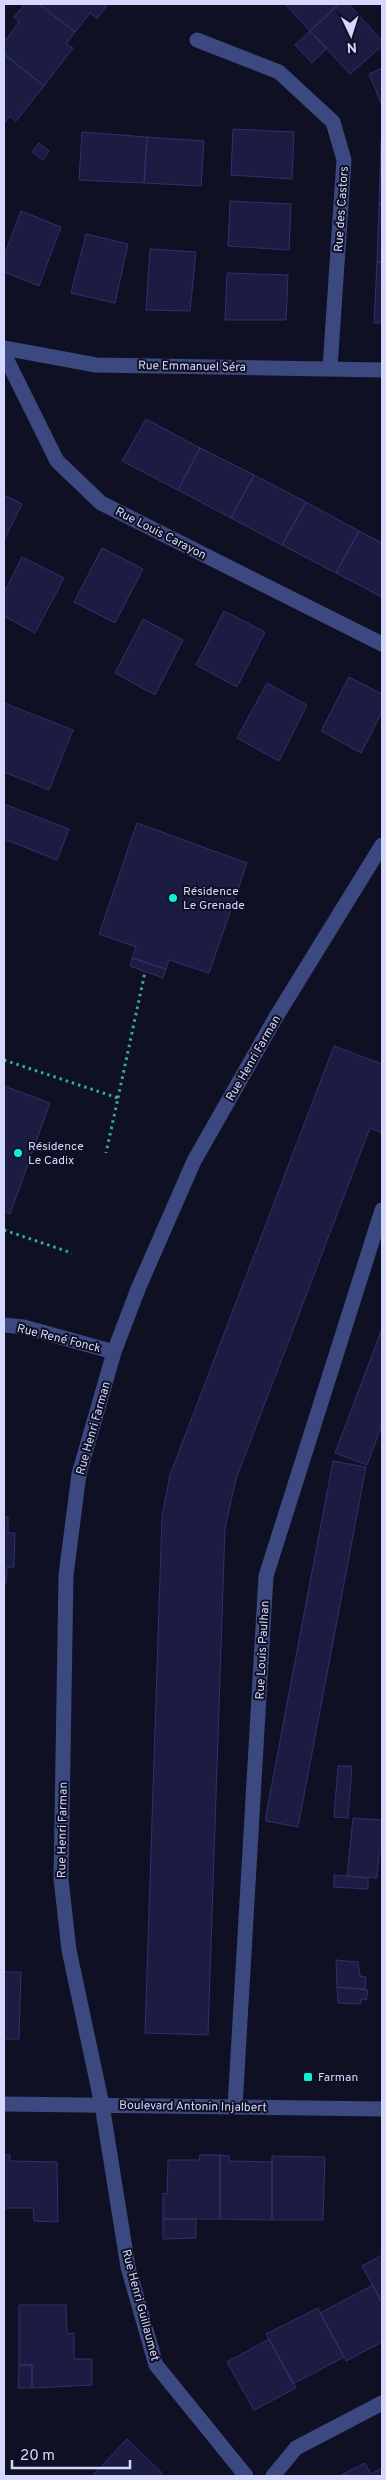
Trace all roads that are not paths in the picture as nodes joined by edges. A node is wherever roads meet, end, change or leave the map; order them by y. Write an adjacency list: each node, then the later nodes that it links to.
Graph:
1 (197, 40): 4 (street, Rue des Castors)
2 (4, 348): 4 (street, Rue Emmanuel Séra)
3 (4, 354): 6 (street, Rue Louis Carayon)
4 (330, 368): 5 (street, Rue Emmanuel Séra)
5 (382, 370)
6 (382, 644)
7 (382, 845): 10 (street, Rue Henri Farman)
8 (382, 1210): 13 (street, Rue Louis Paulhan)
9 (4, 1325): 10 (street, Rue René Fonck)
10 (114, 1352): 12 (street, Rue Henri Farman)
11 (4, 2104): 12 (street, Boulevard Antonin Injalbert)
12 (102, 2105): 13 (street, Boulevard Antonin Injalbert); 16 (street, Rue Henri Guillaumet)
13 (235, 2107): 14 (street, Boulevard Antonin Injalbert)
14 (382, 2109)
15 (382, 2403): 17 (street)
16 (246, 2476)
17 (273, 2476)

